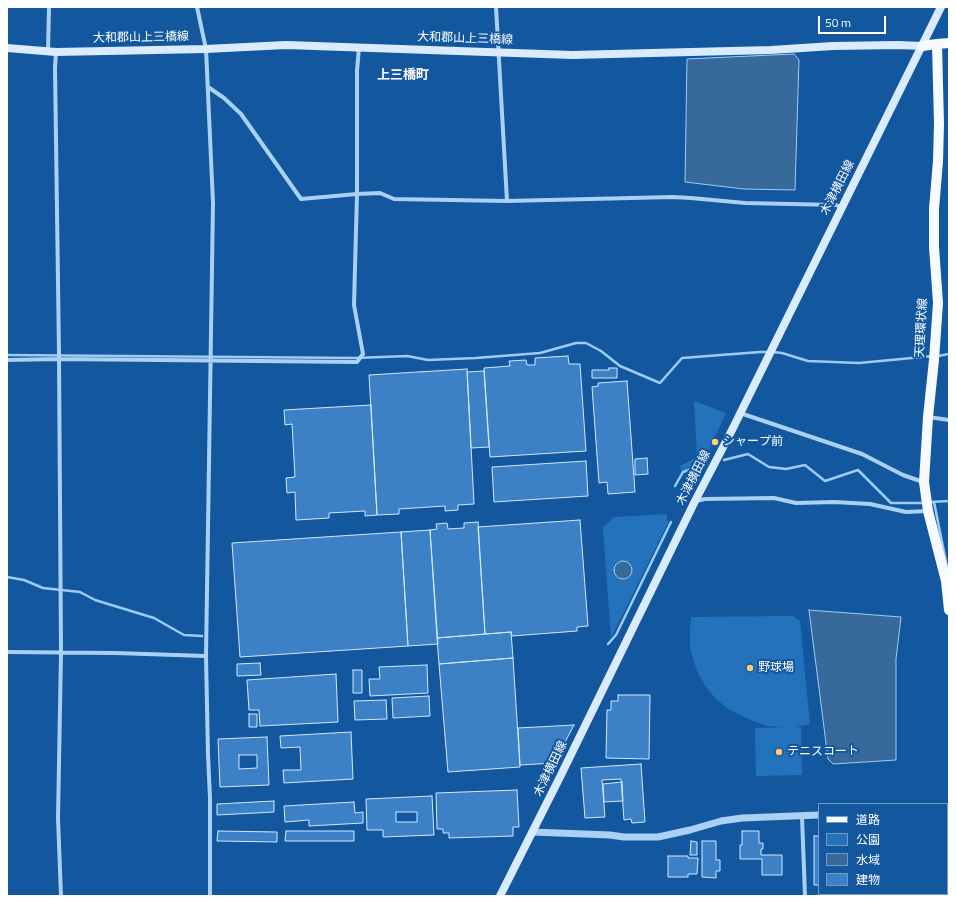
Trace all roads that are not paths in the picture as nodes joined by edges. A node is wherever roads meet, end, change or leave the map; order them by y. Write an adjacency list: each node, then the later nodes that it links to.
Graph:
1 (49, 7): 11 (street)
2 (197, 7): 10 (street)
3 (496, 7): 12 (street)
4 (941, 7): 7 (main road, 木津横田線)
5 (949, 43): 6 (main road)
6 (937, 44): 7 (main road); 21 (main road, 天理環状線)
7 (922, 46): 12 (main road, 大和郡山上三橋線); 16 (main road, 木津横田線)
8 (359, 47): 10 (main road, 大和郡山上三橋線); 12 (main road, 大和郡山上三橋線); 14 (street)
9 (7, 48): 11 (main road, 大和郡山上三橋線)
10 (206, 49): 11 (main road, 大和郡山上三橋線); 13 (street)
11 (52, 51): 17 (street)
12 (499, 52): 15 (street)
13 (208, 87): 14 (street); 19 (street)
14 (357, 194): 15 (street); 19 (street)
15 (507, 201): 16 (street)
16 (841, 207): 20 (main road, 木津横田線)
17 (60, 359): 18 (street); 19 (street); 29 (street)
18 (7, 360)
19 (211, 361): 30 (street)
20 (740, 413): 23 (street); 24 (main road, 木津横田線)
21 (928, 417): 22 (street); 23 (main road, 天理環状線)
22 (949, 420)
23 (924, 482): 25 (main road, 天理環状線)
24 (695, 501): 25 (street); 33 (main road, 木津横田線)
25 (928, 511): 26 (main road, 天理環状線)
26 (947, 581): 27 (main road, 天理環状線)
27 (949, 610)
28 (7, 652): 29 (street)
29 (61, 653): 30 (street); 34 (street)
30 (206, 656): 35 (street)
31 (818, 815): 32 (street)
32 (802, 817): 33 (street); 37 (street)
33 (532, 832): 36 (main road, 木津横田線)
34 (61, 896)
35 (210, 896)
36 (500, 896)
37 (805, 896)

